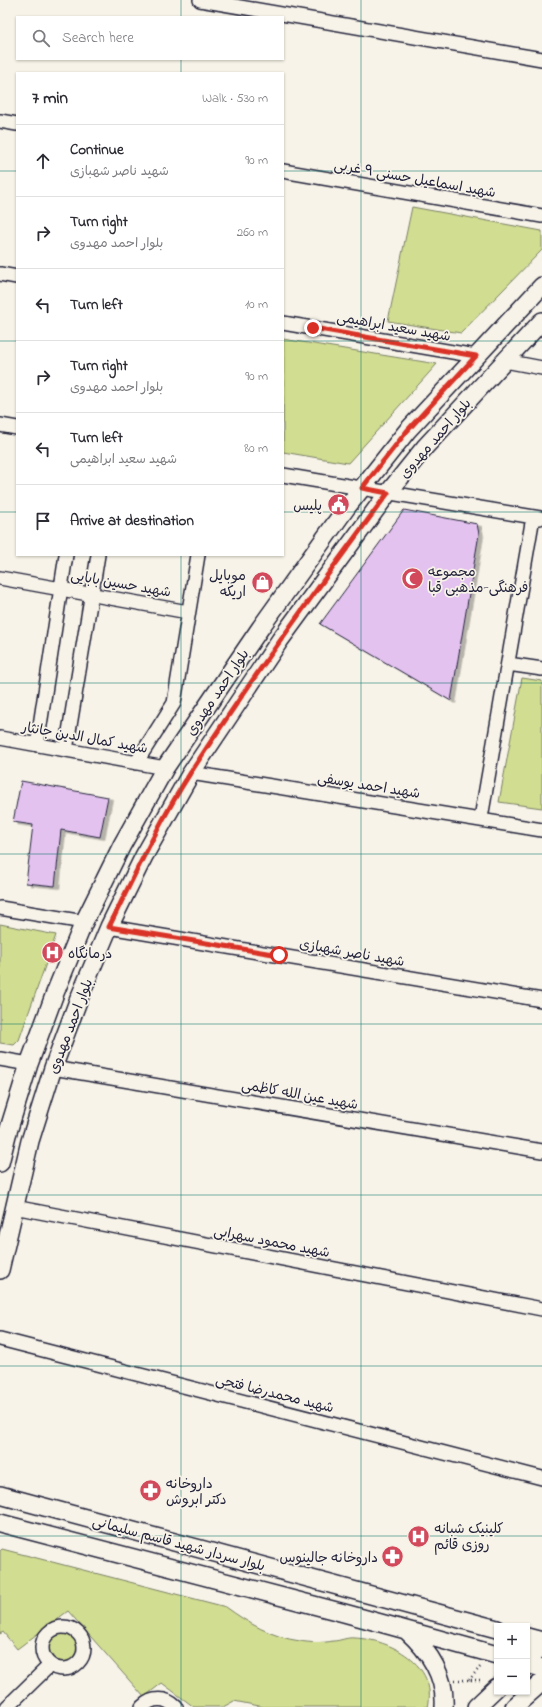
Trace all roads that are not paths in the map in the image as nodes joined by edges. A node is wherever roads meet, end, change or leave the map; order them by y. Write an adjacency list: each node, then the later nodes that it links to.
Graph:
1 (200, 0): 2 (street)
2 (542, 59)
3 (0, 121): 4 (street)
4 (16, 124)
5 (284, 171): 6 (street, شهید اسماعیل حسنی ۹ غربی)
6 (542, 216)
7 (0, 274): 8 (street)
8 (16, 277)
9 (542, 286): 12 (main road, بلوار احمد مهدوی)
10 (542, 321): 13 (main road, بلوار احمد مهدوی)
11 (284, 323): 12 (street, شهید سعید ابراهیمی)
12 (476, 356): 18 (main road, بلوار احمد مهدوی)
13 (504, 361): 14 (street); 19 (main road, بلوار احمد مهدوی)
14 (542, 368)
15 (0, 425): 16 (street)
16 (16, 428)
17 (284, 475): 18 (street)
18 (362, 488): 19 (street); 34 (main road, بلوار احمد مهدوی)
19 (388, 493): 20 (street); 35 (main road, بلوار احمد مهدوی)
20 (538, 517): 28 (street)
21 (66, 556): 25 (street)
22 (98, 556): 26 (street)
23 (198, 556): 27 (street)
24 (0, 578): 25 (street, شهید حسین بابایی)
25 (61, 589): 26 (street, شهید حسین بابایی); 31 (street)
26 (92, 594): 27 (street, شهید حسین بابایی); 32 (street)
27 (188, 612): 33 (street)
28 (508, 664): 29 (street); 36 (street)
29 (542, 670)
30 (0, 738): 31 (street, شهید کمال الدین جانثار)
31 (36, 745): 32 (street, شهید کمال الدین جانثار)
32 (66, 750): 33 (street, شهید کمال الدین جانثار)
33 (136, 763): 34 (street, شهید کمال الدین جانثار)
34 (165, 768): 35 (main road); 39 (main road, بلوار احمد مهدوی)
35 (190, 773): 36 (street, شهید احمد یوسفی); 40 (main road, بلوار احمد مهدوی)
36 (481, 818): 37 (street, شهید احمد یوسفی)
37 (542, 830)
38 (0, 908): 39 (street)
39 (84, 922): 43 (main road, بلوار احمد مهدوی)
40 (109, 927): 41 (street, شهید ناصر شهبازی); 44 (main road, بلوار احمد مهدوی)
41 (542, 1000)
42 (0, 1059): 43 (street)
43 (29, 1064): 44 (main road); 46 (main road, بلوار احمد مهدوی)
44 (53, 1068): 45 (street, شهید عین الله کاظمی); 47 (main road, بلوار احمد مهدوی)
45 (542, 1152)
46 (0, 1163)
47 (14, 1206): 48 (main road, بلوار احمد مهدوی); 49 (street, شهید محمود سهرابی)
48 (0, 1270)
49 (524, 1306): 50 (street, شهید محمود سهرابی); 51 (street, شهید محمود سهرابی)
50 (542, 1309)
51 (542, 1312)
52 (0, 1340): 53 (street, شهید محمدرضا فتحی)
53 (542, 1478)
54 (0, 1495): 56 (main road, بلوار سردار شهید قاسم سلیمانی)
55 (0, 1523): 57 (main road, بلوار سردار شهید قاسم سلیمانی)
56 (494, 1628)
57 (406, 1630): 61 (main road, بلوار سردار شهید قاسم سلیمانی); 71 (main road)
58 (530, 1638): 59 (main road)
59 (542, 1641)
60 (542, 1646): 62 (main road)
61 (494, 1654)
62 (528, 1659)
63 (50, 1665): 68 (street)
64 (530, 1665): 65 (main road)
65 (542, 1668)
66 (542, 1682): 73 (main road)
67 (490, 1684): 72 (main road)
68 (7, 1707)
69 (142, 1707): 70 (street)
70 (176, 1707)
71 (444, 1707)
72 (476, 1707)
73 (514, 1707)

